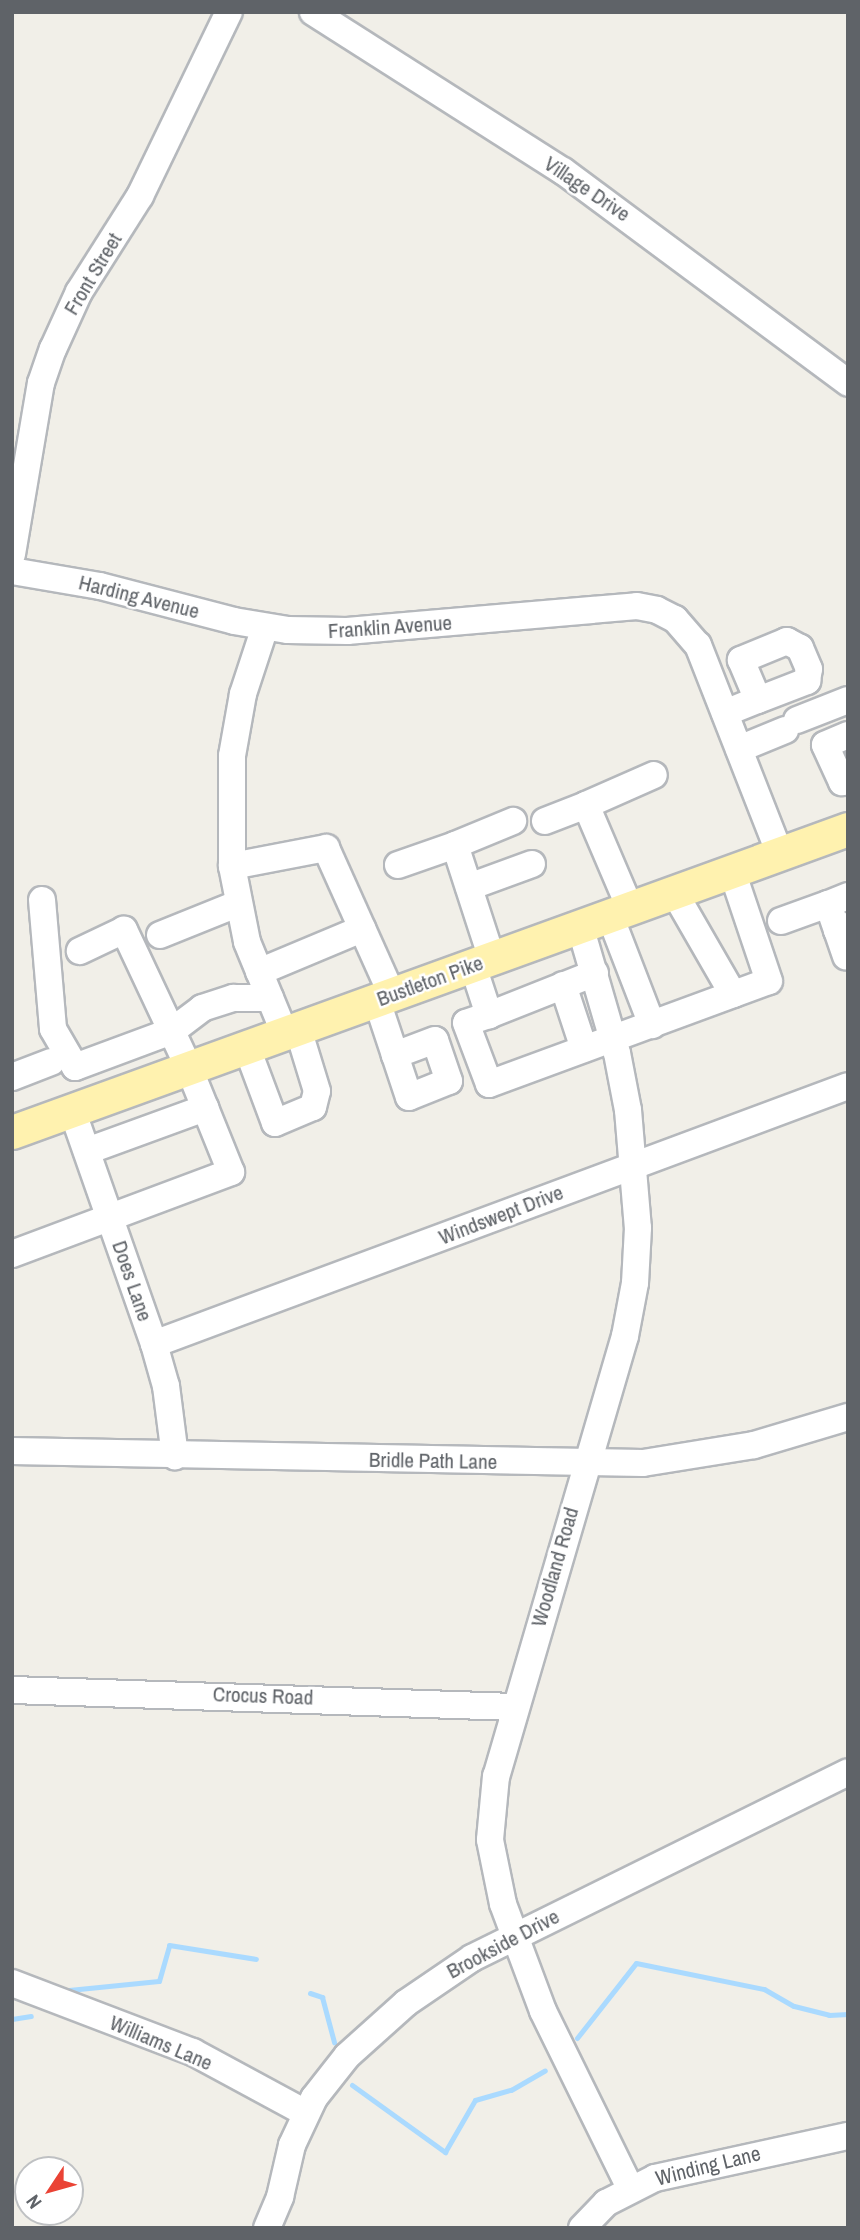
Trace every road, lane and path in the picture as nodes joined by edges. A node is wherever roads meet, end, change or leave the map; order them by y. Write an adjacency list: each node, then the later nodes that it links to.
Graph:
1 (229, 12): 4 (street, Front Street)
2 (313, 12): 3 (street, Village Drive)
3 (848, 383)
4 (12, 554)
5 (12, 571): 6 (street, Harding Avenue)
6 (265, 627): 8 (street, Franklin Avenue); 24 (street)
7 (741, 660): 8 (street); 9 (street); 9 (street)
8 (709, 673): 11 (street, Franklin Avenue)
9 (758, 700): 11 (street)
10 (848, 700): 13 (street)
11 (725, 713): 13 (street, Franklin Avenue)
12 (848, 736): 15 (street)
13 (739, 749): 21 (street, Franklin Avenue)
14 (654, 775): 16 (street)
15 (848, 780)
16 (586, 805): 18 (street); 31 (street)
17 (513, 821): 20 (street)
18 (545, 821)
19 (848, 829): 21 (main road, Bustleton Pike)
20 (455, 845): 23 (street); 26 (street)
21 (780, 853): 25 (main road, Bustleton Pike)
22 (532, 864): 26 (street)
23 (398, 865)
24 (232, 866): 30 (street); 34 (street)
25 (732, 871): 27 (main road, Bustleton Pike); 42 (street)
26 (469, 887): 38 (street)
27 (674, 892): 31 (main road, Bustleton Pike); 42 (street)
28 (42, 900): 53 (street)
29 (838, 900): 32 (street); 33 (street)
30 (237, 904): 35 (street); 39 (street)
31 (607, 917): 38 (main road, Bustleton Pike); 40 (street, Woodland Road); 46 (street)
32 (781, 921)
33 (842, 928): 37 (street)
34 (362, 929): 39 (street); 44 (street)
35 (160, 935)
36 (80, 951): 47 (street)
37 (846, 956)
38 (482, 962): 44 (main road, Bustleton Pike); 45 (street)
39 (259, 972): 43 (street)
40 (595, 973): 41 (street); 49 (street, Woodland Road)
41 (563, 985): 45 (street); 51 (street)
42 (733, 994): 46 (street)
43 (270, 998): 47 (street); 48 (street)
44 (384, 998): 48 (main road, Bustleton Pike); 52 (street)
45 (489, 1015): 51 (street)
46 (652, 1025): 49 (street)
47 (172, 1031): 53 (street); 55 (street)
48 (292, 1032): 50 (main road, Bustleton Pike); 50 (street)
49 (614, 1039): 51 (street); 63 (street, Woodland Road)
50 (247, 1048): 55 (main road, Bustleton Pike)
51 (584, 1049)
52 (395, 1055)
53 (102, 1057): 58 (street)
54 (51, 1062): 56 (street)
55 (189, 1068): 58 (main road, Bustleton Pike); 59 (street)
56 (12, 1077)
57 (848, 1086): 63 (street, Windswept Drive)
58 (115, 1095): 60 (main road, Bustleton Pike)
59 (205, 1108): 62 (street); 64 (street)
60 (72, 1110): 61 (main road, Bustleton Pike); 62 (street, Does Lane)
61 (15, 1123)
62 (87, 1150): 64 (street, Does Lane)
63 (635, 1164): 66 (street, Windswept Drive); 70 (street, Woodland Road)
64 (110, 1216): 65 (street); 66 (street, Does Lane)
65 (12, 1254)
66 (154, 1344): 69 (street, Does Lane)
67 (848, 1417): 70 (street, Bridle Path Lane)
68 (12, 1451): 69 (street, Bridle Path Lane)
69 (174, 1455): 70 (street, Bridle Path Lane)
70 (585, 1464): 72 (street, Woodland Road)
71 (12, 1690): 72 (street, Crocus Road)
72 (514, 1707): 74 (street, Woodland Road)
73 (848, 1772): 74 (street, Brookside Drive)
74 (515, 1936): 76 (street, Brookside Drive); 78 (street, Woodland Road)
75 (12, 1983): 76 (street, Williams Lane)
76 (306, 2113): 79 (street, Brookside Drive)
77 (848, 2136): 78 (street, Winding Lane)
78 (630, 2188): 80 (street, Winding Lane)
79 (267, 2228)
80 (582, 2228)

